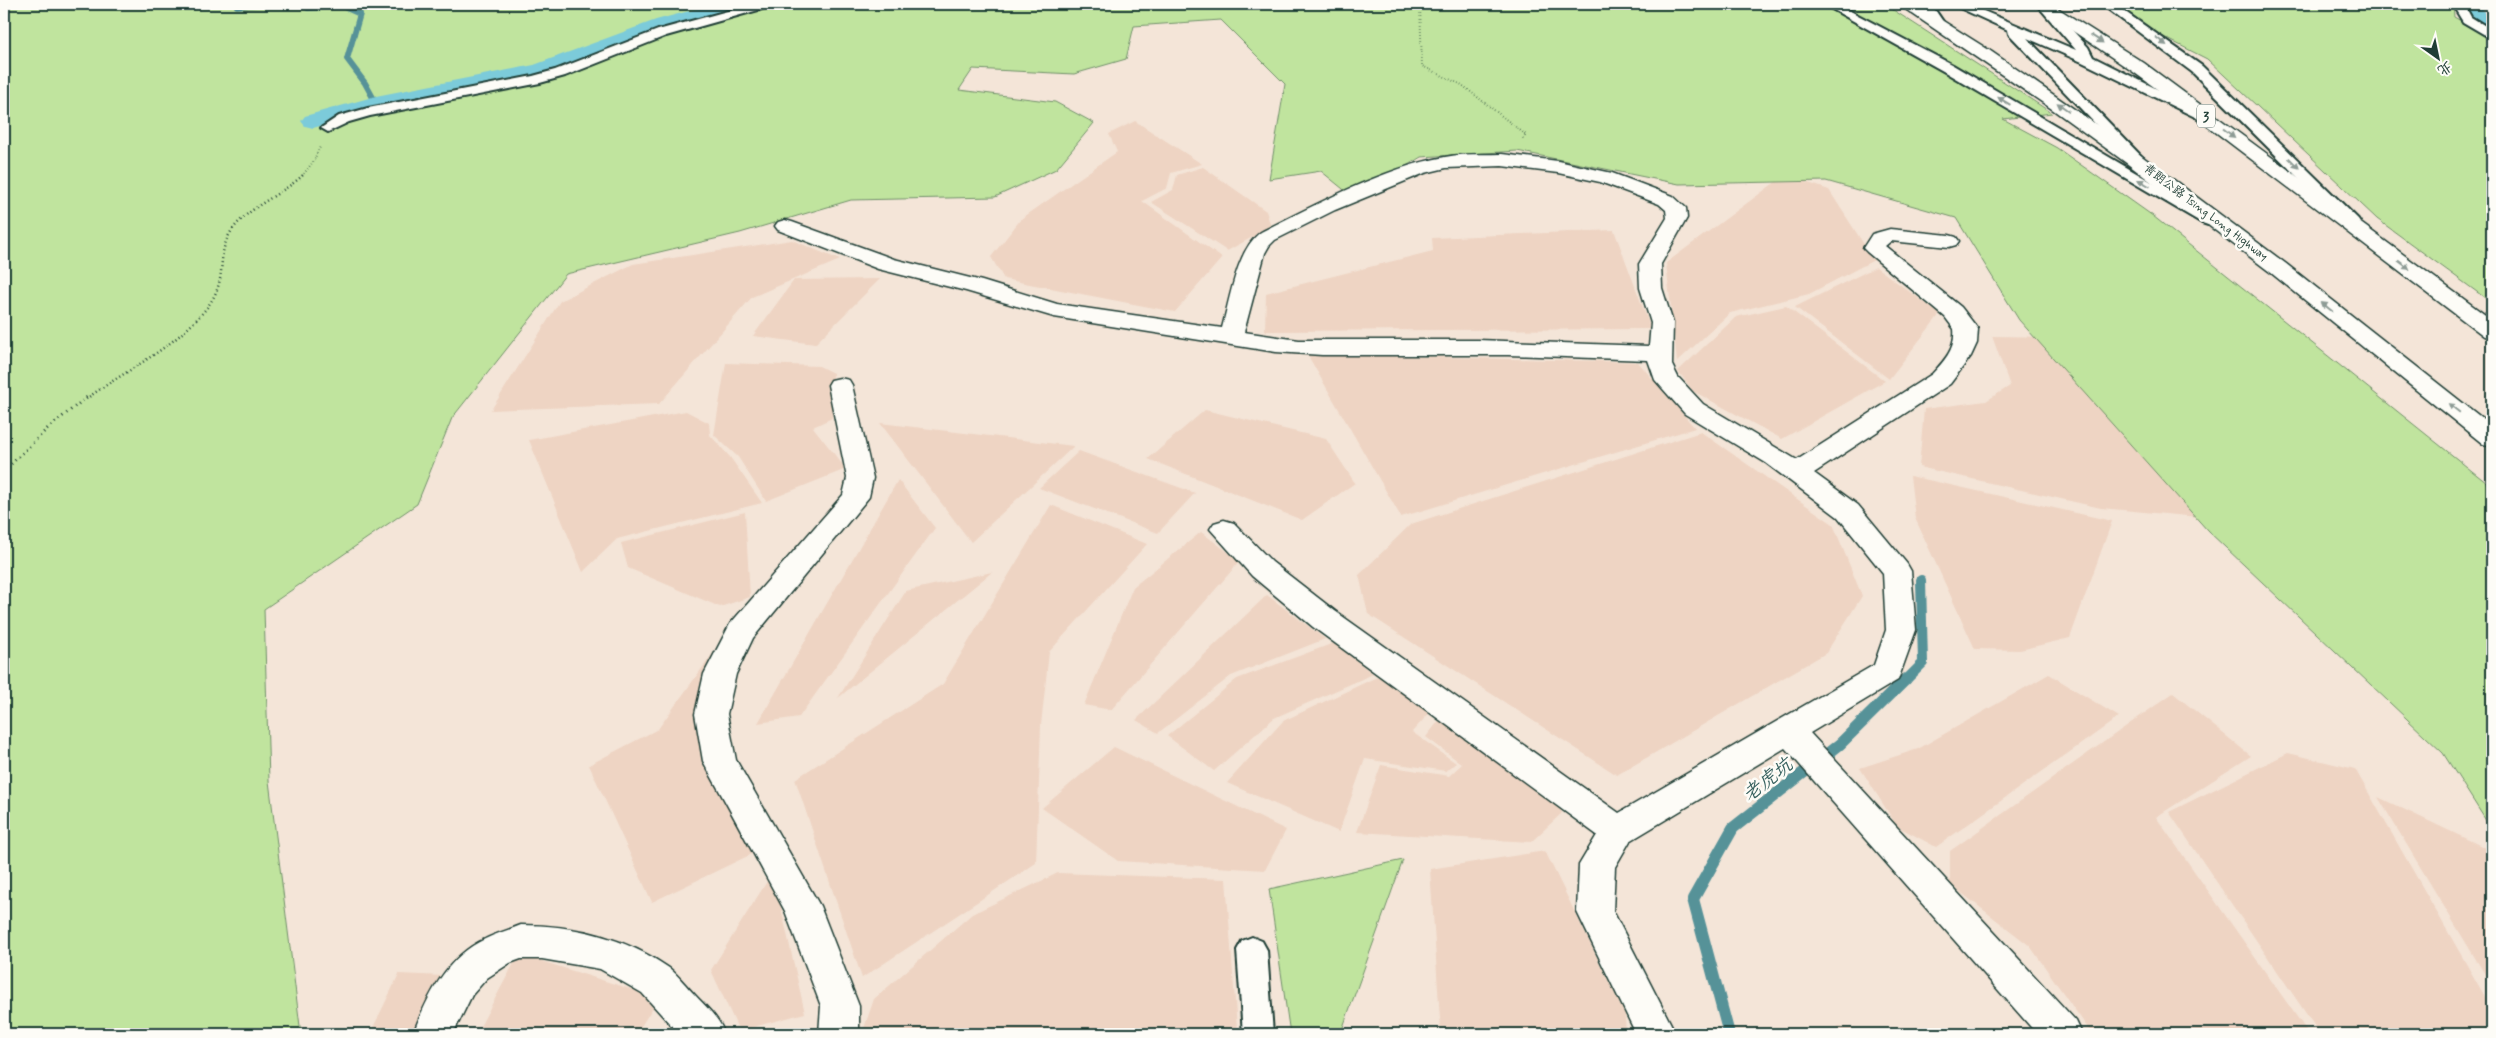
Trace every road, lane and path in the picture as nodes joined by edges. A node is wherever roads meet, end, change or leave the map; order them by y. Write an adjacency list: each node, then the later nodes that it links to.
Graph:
1 (765, 4): 17 (lane)
2 (1420, 4): 18 (path)
3 (1829, 4): 23 (lane, one-way to 3)
4 (1906, 4): 12 (main road, 青朗公路 Tsing Long Highway)
5 (1925, 4): 12 (lane)
6 (1958, 4): 11 (lane)
7 (1988, 4): 11 (lane)
8 (2106, 4): 21 (lane, one-way to 21)
9 (2458, 4): 13 (lane)
10 (2042, 5): 14 (lane); 16 (main road, 3, one-way to 16)
11 (2006, 23): 14 (lane); 15 (lane)
12 (1938, 24): 19 (main road, 青朗公路 Tsing Long Highway, one-way to 12)
13 (2492, 35)
14 (2087, 59): 15 (lane); 16 (lane)
15 (2049, 68): 19 (lane)
16 (2211, 120): 21 (main road, 3, one-way to 21)
17 (328, 128): 29 (path)
18 (1516, 162): 25 (main road); 26 (main road)
19 (2140, 162): 23 (main road, 青朗公路 Tsing Long Highway)
20 (784, 226): 25 (main road)
21 (2365, 236): 24 (main road, 3, one-way to 24)
22 (1949, 242): 30 (main road)
23 (2247, 243): 28 (main road, 青朗公路 Tsing Long Highway, one-way to 23)
24 (2492, 331)
25 (1231, 336): 26 (main road)
26 (1662, 354): 30 (main road)
27 (840, 385): 37 (main road)
28 (2492, 438)
29 (4, 471)
30 (1797, 472): 32 (main road)
31 (1224, 529): 33 (main road)
32 (1795, 737): 33 (main road); 40 (main road)
33 (1618, 831): 39 (main road)
34 (1252, 950): 38 (lane)
35 (433, 1034): 36 (main road)
36 (705, 1034)
37 (839, 1034)
38 (1258, 1034)
39 (1656, 1034)
40 (2062, 1034)

